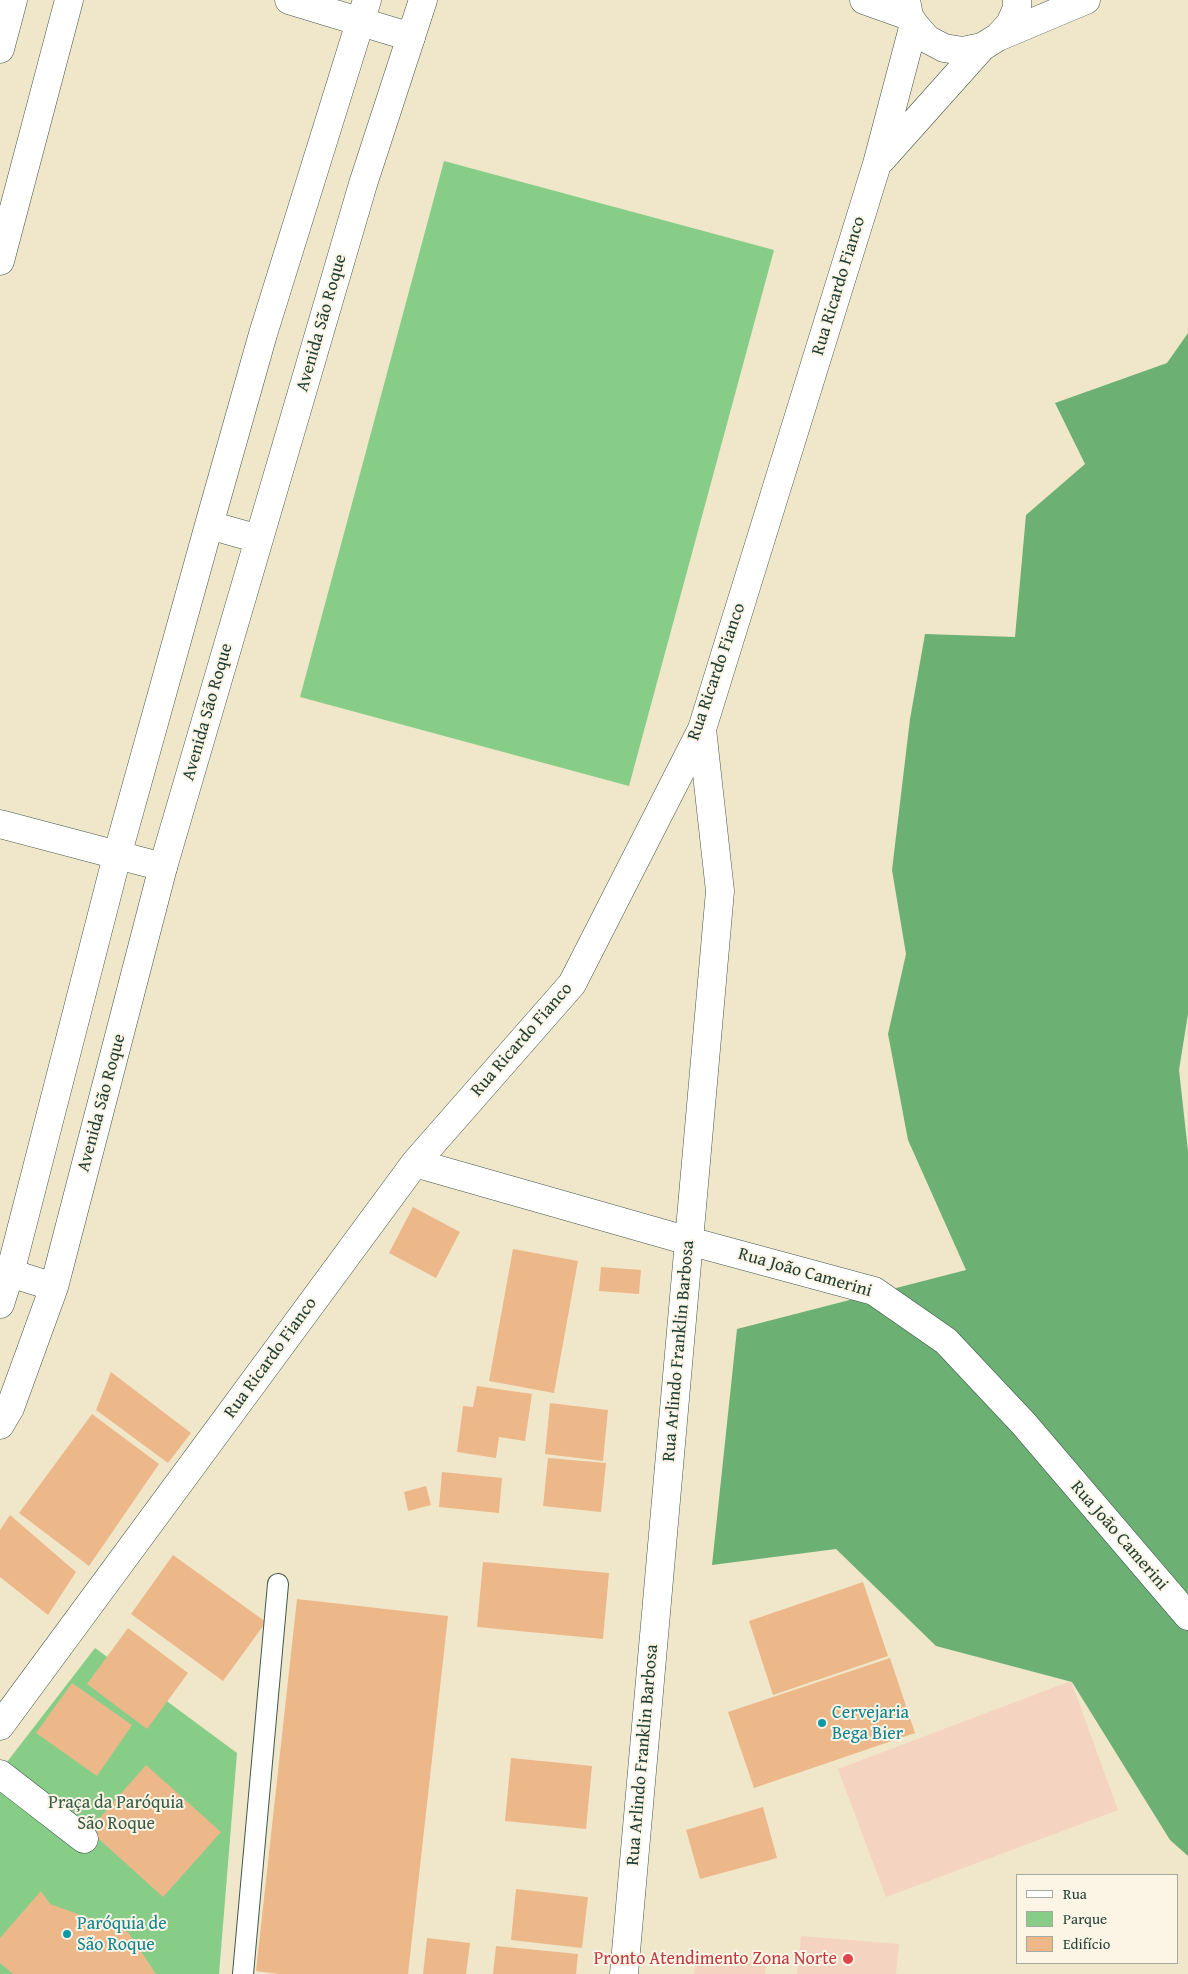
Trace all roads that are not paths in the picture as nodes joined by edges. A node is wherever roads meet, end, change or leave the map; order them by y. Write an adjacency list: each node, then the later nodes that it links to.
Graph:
1 (13, 0): 12 (street)
2 (70, 0): 14 (street)
3 (289, 0): 8 (street)
4 (423, 0): 10 (street, Avenida São Roque)
5 (864, 0): 9 (street)
6 (1018, 0): 11 (street)
7 (1086, 0): 11 (street)
8 (364, 11): 10 (street); 15 (street)
9 (910, 13): 11 (street); 13 (street, Rua Ricardo Fianco)
10 (411, 37): 16 (street, Avenida São Roque)
11 (990, 42): 13 (street)
12 (0, 49)
13 (877, 164): 17 (street, Rua Ricardo Fianco)
14 (0, 262)
15 (209, 525): 16 (street); 19 (street)
16 (259, 540): 20 (street, Avenida São Roque)
17 (702, 729): 21 (street, Rua Ricardo Fianco); 22 (street, Rua Arlindo Franklin Barbosa)
18 (0, 824): 19 (street)
19 (117, 856): 20 (street); 23 (street)
20 (163, 867): 24 (street, Avenida São Roque)
21 (414, 1163): 22 (street, Rua João Camerini); 29 (street, Rua Ricardo Fianco)
22 (689, 1241): 28 (street, Rua João Camerini); 33 (street, Rua Arlindo Franklin Barbosa)
23 (10, 1273): 24 (street); 25 (street)
24 (54, 1287): 26 (street, Avenida São Roque)
25 (0, 1304)
26 (0, 1425)
27 (278, 1584): 32 (lane)
28 (1188, 1616)
29 (0, 1726)
30 (0, 1774): 31 (street)
31 (84, 1839)
32 (243, 1974)
33 (624, 1974)

